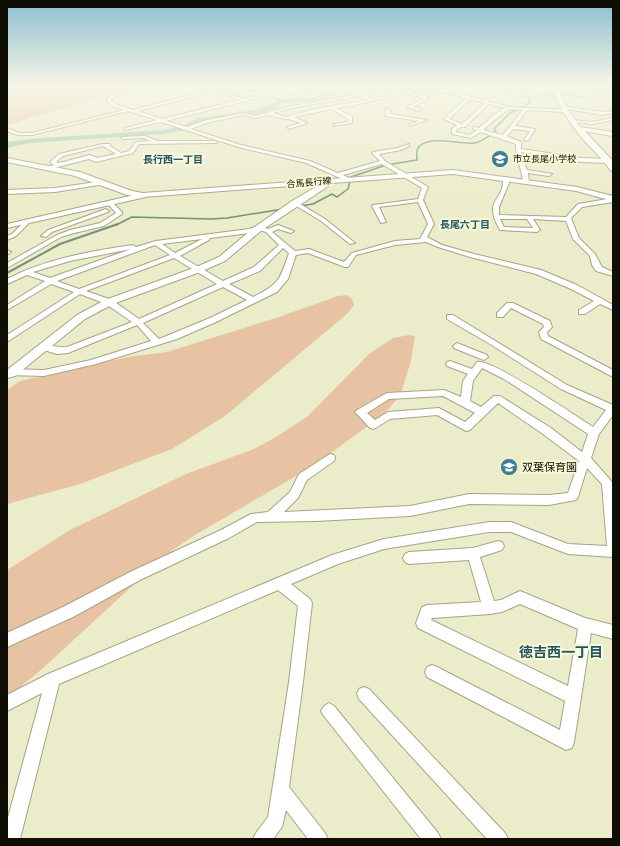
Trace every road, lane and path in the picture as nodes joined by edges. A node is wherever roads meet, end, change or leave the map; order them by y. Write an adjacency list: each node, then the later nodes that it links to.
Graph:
1 (70, 124): 18 (street)
2 (177, 124): 14 (street)
3 (198, 124): 14 (street)
4 (300, 124): 15 (street)
5 (340, 124): 11 (street)
6 (458, 124): 12 (street)
7 (486, 124): 19 (street)
8 (514, 124): 13 (street)
9 (575, 124): 17 (main road)
10 (142, 125): 16 (street)
11 (336, 125)
12 (461, 126): 19 (street); 19 (street)
13 (512, 127): 22 (street); 23 (street)
14 (189, 128): 24 (street)
15 (289, 128)
16 (127, 129)
17 (579, 129): 20 (street); 36 (main road)
18 (7, 130)
19 (480, 130): 22 (street)
20 (613, 133)
21 (514, 134): 22 (street)
22 (505, 135): 29 (street)
23 (521, 136)
24 (225, 141): 25 (street); 43 (street)
25 (157, 142): 26 (street); 26 (street)
26 (136, 145): 32 (street)
27 (407, 145): 35 (street)
28 (543, 146): 31 (street)
29 (518, 150): 31 (street); 39 (street)
30 (567, 150): 33 (street)
31 (540, 153): 33 (street)
32 (120, 154): 37 (street); 37 (street)
33 (566, 157): 36 (street)
34 (7, 160): 38 (main road, 合馬長行線)
35 (383, 162): 40 (street); 43 (street)
36 (610, 162): 42 (main road)
37 (58, 165): 38 (street)
38 (46, 168): 46 (main road, 合馬長行線)
39 (525, 171): 41 (street); 45 (street)
40 (401, 174): 43 (main road, 合馬長行線); 44 (main road, 合馬長行線); 50 (street)
41 (549, 174)
42 (613, 175)
43 (334, 178): 48 (main road, 合馬長行線); 52 (street)
44 (506, 179): 45 (main road, 合馬長行線); 56 (street)
45 (526, 182): 49 (main road, 合馬長行線)
46 (103, 183): 47 (street); 48 (main road, 合馬長行線)
47 (7, 192)
48 (144, 195): 51 (street)
49 (613, 199): 58 (street)
50 (420, 200): 60 (street); 68 (street)
51 (109, 202): 53 (street); 75 (street)
52 (295, 203): 62 (street); 70 (street)
53 (83, 208): 55 (street); 59 (street)
54 (106, 211): 55 (street)
55 (93, 216): 65 (street)
56 (497, 217): 57 (street); 57 (street)
57 (529, 217): 58 (street)
58 (568, 219): 78 (street)
59 (27, 222): 61 (street); 67 (street)
60 (383, 222)
61 (7, 226)
62 (259, 228): 63 (street); 66 (street); 76 (street)
63 (268, 231): 64 (street); 71 (street)
64 (291, 231)
65 (44, 236)
66 (213, 236): 69 (street); 74 (street)
67 (7, 238)
68 (426, 240): 73 (street); 84 (street)
69 (156, 243): 72 (street); 74 (street)
70 (352, 243)
71 (284, 244): 73 (street); 81 (street)
72 (143, 246): 77 (street); 79 (street)
73 (293, 253): 83 (street)
74 (174, 256): 76 (street); 82 (street)
75 (7, 266)
76 (197, 270): 81 (street); 85 (street)
77 (28, 273): 79 (street); 80 (street)
78 (613, 274)
79 (52, 280): 82 (street); 86 (street)
80 (7, 282)
81 (223, 284): 83 (street); 91 (street)
82 (80, 290): 85 (street); 92 (street)
83 (252, 300): 93 (street)
84 (600, 300): 87 (street); 88 (street)
85 (109, 302): 91 (street); 96 (street)
86 (7, 308)
87 (613, 308)
88 (582, 312)
89 (500, 315): 101 (street)
90 (450, 317): 94 (street)
91 (138, 322): 93 (street); 96 (street)
92 (7, 339)
93 (156, 342): 99 (street)
94 (493, 342): 97 (street); 103 (street)
95 (457, 346): 97 (street)
96 (44, 347): 99 (street)
97 (482, 360): 100 (street); 105 (street)
98 (450, 364): 100 (street)
99 (8, 373)
100 (473, 373): 102 (street)
101 (613, 374)
102 (465, 402): 104 (street); 104 (street)
103 (613, 409): 105 (street)
104 (482, 412): 107 (street)
105 (594, 433): 107 (street)
106 (330, 458): 109 (street)
107 (586, 460): 108 (street); 109 (street)
108 (610, 484): 110 (street)
109 (270, 517): 120 (street)
110 (612, 519): 112 (street)
111 (498, 546): 114 (street)
112 (613, 547)
113 (613, 552): 116 (street)
114 (473, 554): 115 (street); 117 (street)
115 (409, 558)
116 (278, 583): 122 (street); 127 (street)
117 (490, 608): 118 (street); 124 (street)
118 (585, 625): 119 (street); 124 (street)
119 (613, 632)
120 (7, 640)
121 (432, 672): 124 (street)
122 (53, 679): 125 (street); 128 (street)
123 (364, 694): 132 (street)
124 (573, 696)
125 (7, 703)
126 (329, 711): 131 (street)
127 (281, 790): 129 (street); 130 (street)
128 (11, 839)
129 (262, 839)
130 (319, 839)
131 (432, 839)
132 (500, 839)

